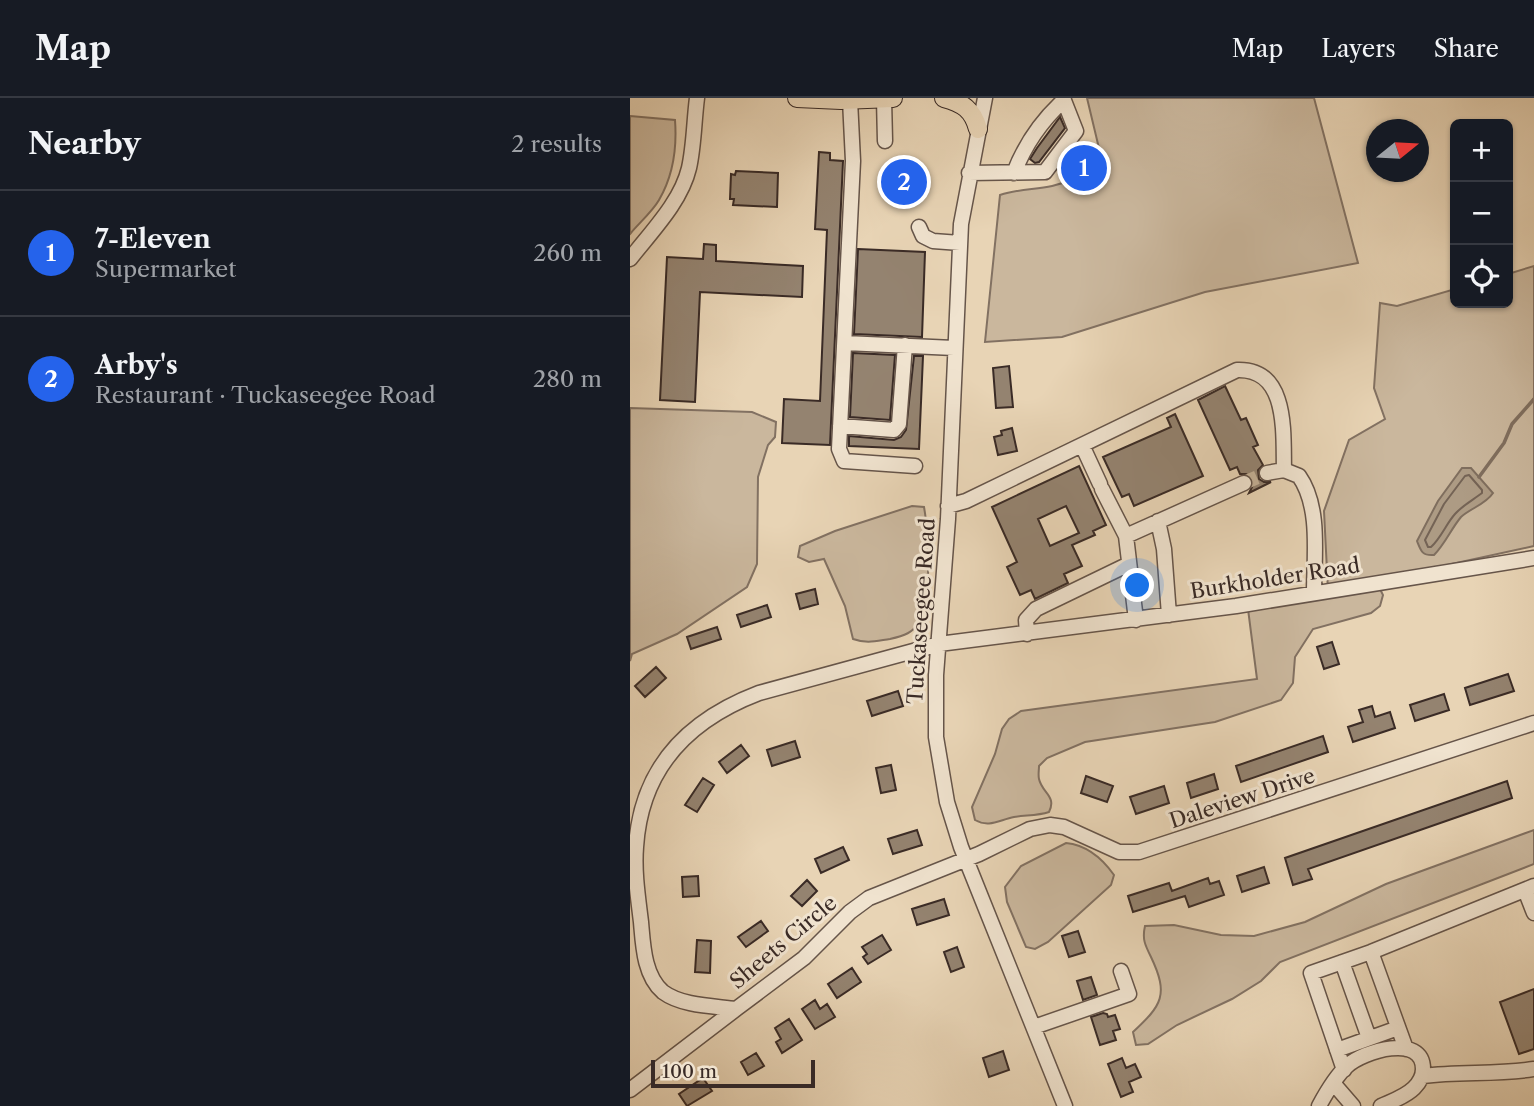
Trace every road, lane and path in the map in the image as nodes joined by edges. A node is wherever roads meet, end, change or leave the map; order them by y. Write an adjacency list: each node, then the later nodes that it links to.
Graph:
1 (697, 98): 15 (street)
2 (797, 98): 8 (main road)
3 (893, 98): 6 (main road)
4 (944, 98): 9 (main road)
5 (985, 98): 9 (street, Tuckaseegee Road)
6 (884, 99): 8 (main road); 10 (street)
7 (1063, 99): 12 (street); 12 (street)
8 (850, 100): 16 (street)
9 (978, 129): 11 (street, Tuckaseegee Road)
10 (885, 141)
11 (970, 173): 12 (street); 14 (street, Tuckaseegee Road)
12 (1014, 173)
13 (919, 227): 14 (street)
14 (960, 243): 18 (street, Tuckaseegee Road)
15 (630, 259)
16 (845, 342): 17 (street); 19 (street)
17 (905, 345): 18 (street); 19 (street)
18 (954, 348): 25 (street, Tuckaseegee Road)
19 (840, 426): 21 (street)
20 (1082, 445): 22 (street); 25 (street); 27 (street)
21 (915, 466)
22 (1284, 470): 23 (street); 30 (street)
23 (1267, 473)
24 (1244, 483): 26 (street)
25 (948, 506): 34 (street, Tuckaseegee Road)
26 (1158, 521): 27 (street); 31 (street)
27 (1126, 536): 29 (street)
28 (1534, 558): 30 (street, Burkholder Road)
29 (1129, 564): 32 (street); 33 (street)
30 (1314, 593): 31 (street, Burkholder Road)
31 (1170, 615): 32 (street, Burkholder Road)
32 (1136, 620): 33 (street, Burkholder Road)
33 (1027, 634): 34 (street, Burkholder Road)
34 (939, 644): 36 (street, Tuckaseegee Road); 42 (street, Sheets Circle)
35 (1534, 723): 36 (street, Daleview Drive)
36 (966, 859): 42 (street, Sheets Circle); 43 (street, Tuckaseegee Road)
37 (1530, 888): 38 (street); 39 (street)
38 (1534, 913)
39 (1371, 952): 40 (street); 44 (street)
40 (1337, 964): 45 (street); 47 (street)
41 (1121, 971): 43 (street)
42 (736, 1009): 52 (street)
43 (1034, 1027): 53 (street, Tuckaseegee Road)
44 (1398, 1028): 45 (street); 46 (street)
45 (1369, 1038): 47 (street)
46 (1406, 1049): 49 (street); 50 (street)
47 (1337, 1050): 49 (street)
48 (1534, 1069): 50 (street)
49 (1344, 1070): 51 (street)
50 (1423, 1076): 56 (street)
51 (1334, 1084): 54 (street); 55 (street)
52 (630, 1090)
53 (1065, 1106)
54 (1319, 1106)
55 (1353, 1106)
56 (1381, 1106)

